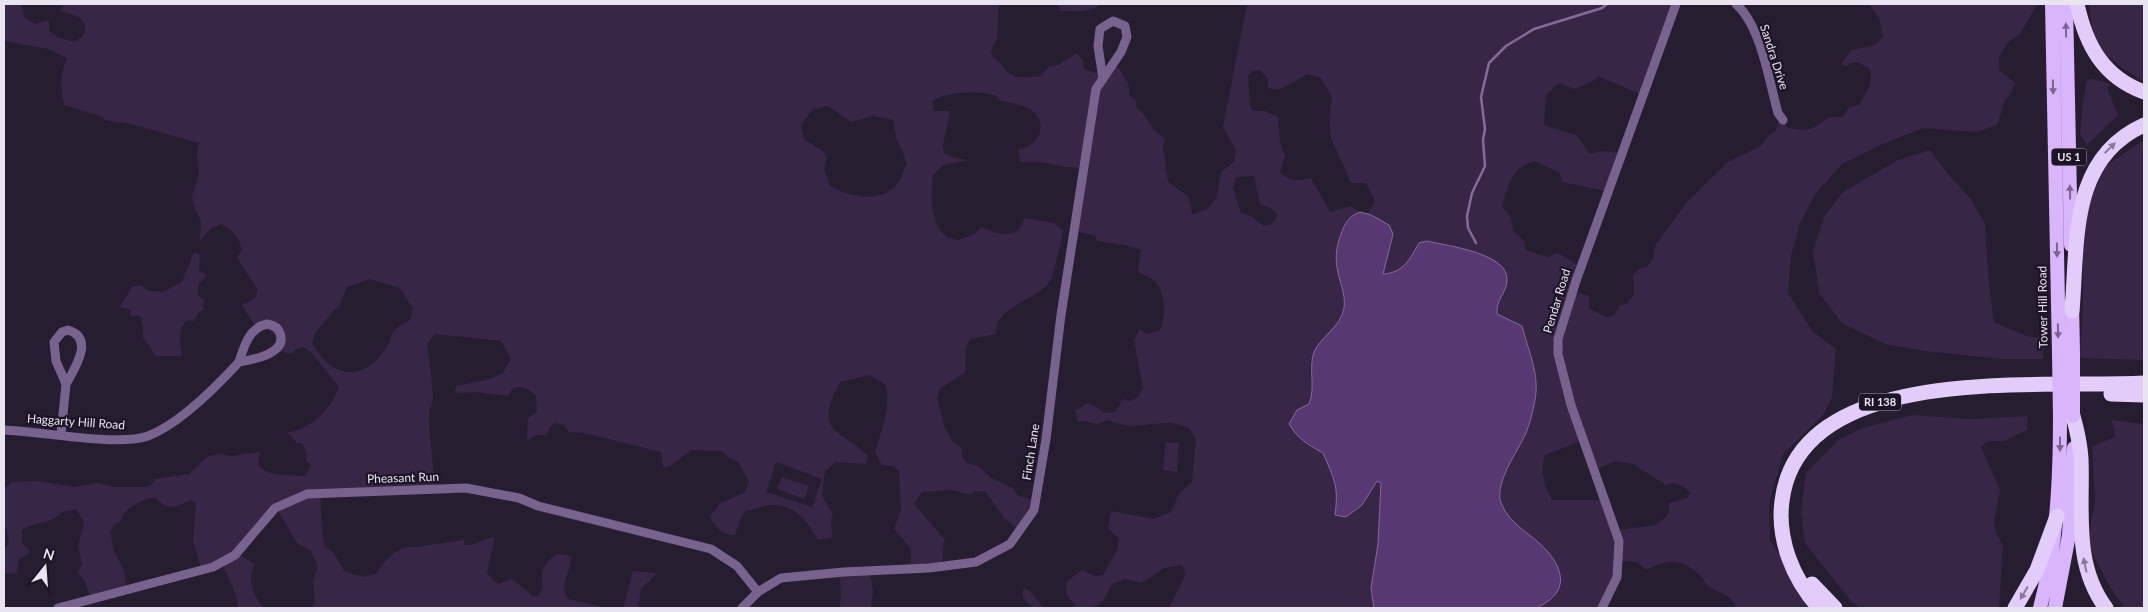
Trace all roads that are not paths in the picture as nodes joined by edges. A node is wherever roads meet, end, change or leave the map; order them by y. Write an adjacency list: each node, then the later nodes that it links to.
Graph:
1 (1676, 4): 25 (street, Pendar Road)
2 (1736, 4): 8 (street, Sandra Drive)
3 (2052, 4): 11 (highway, Tower Hill Road / US 1, one-way to 11)
4 (2066, 4): 10 (highway, Tower Hill Road / US 1, one-way to 4)
5 (2077, 4): 7 (highway)
6 (1103, 79): 6 (street, Finch Lane); 22 (street, Finch Lane)
7 (2144, 92)
8 (1783, 120)
9 (2144, 125): 10 (highway, one-way to 9)
10 (2072, 311): 11 (highway, Tower Hill Road / US 1)
11 (2066, 353): 18 (highway, Tower Hill Road / US 1, bridge)
12 (239, 362): 12 (street, Haggarty Hill Road); 20 (street, Haggarty Hill Road)
13 (2144, 383): 26 (highway, RI 138)
14 (66, 384): 14 (street); 20 (street)
15 (2115, 394): 16 (highway); 17 (highway); 27 (highway)
16 (2144, 395)
17 (2144, 401)
18 (2067, 416): 21 (highway, Tower Hill Road / US 1, one-way to 21); 30 (highway, Tower Hill Road / US 1); 31 (highway, one-way to 18)
19 (4, 430): 20 (street, Haggarty Hill Road)
20 (61, 434)
21 (2057, 516): 28 (highway, one-way to 28); 29 (highway, Tower Hill Road / US 1)
22 (758, 592): 23 (street, Pheasant Run); 24 (street, Finch Lane)
23 (58, 608)
24 (742, 608)
25 (1602, 608)
26 (1819, 608)
27 (1835, 608)
28 (2014, 608)
29 (2040, 608)
30 (2055, 608)
31 (2106, 608)

